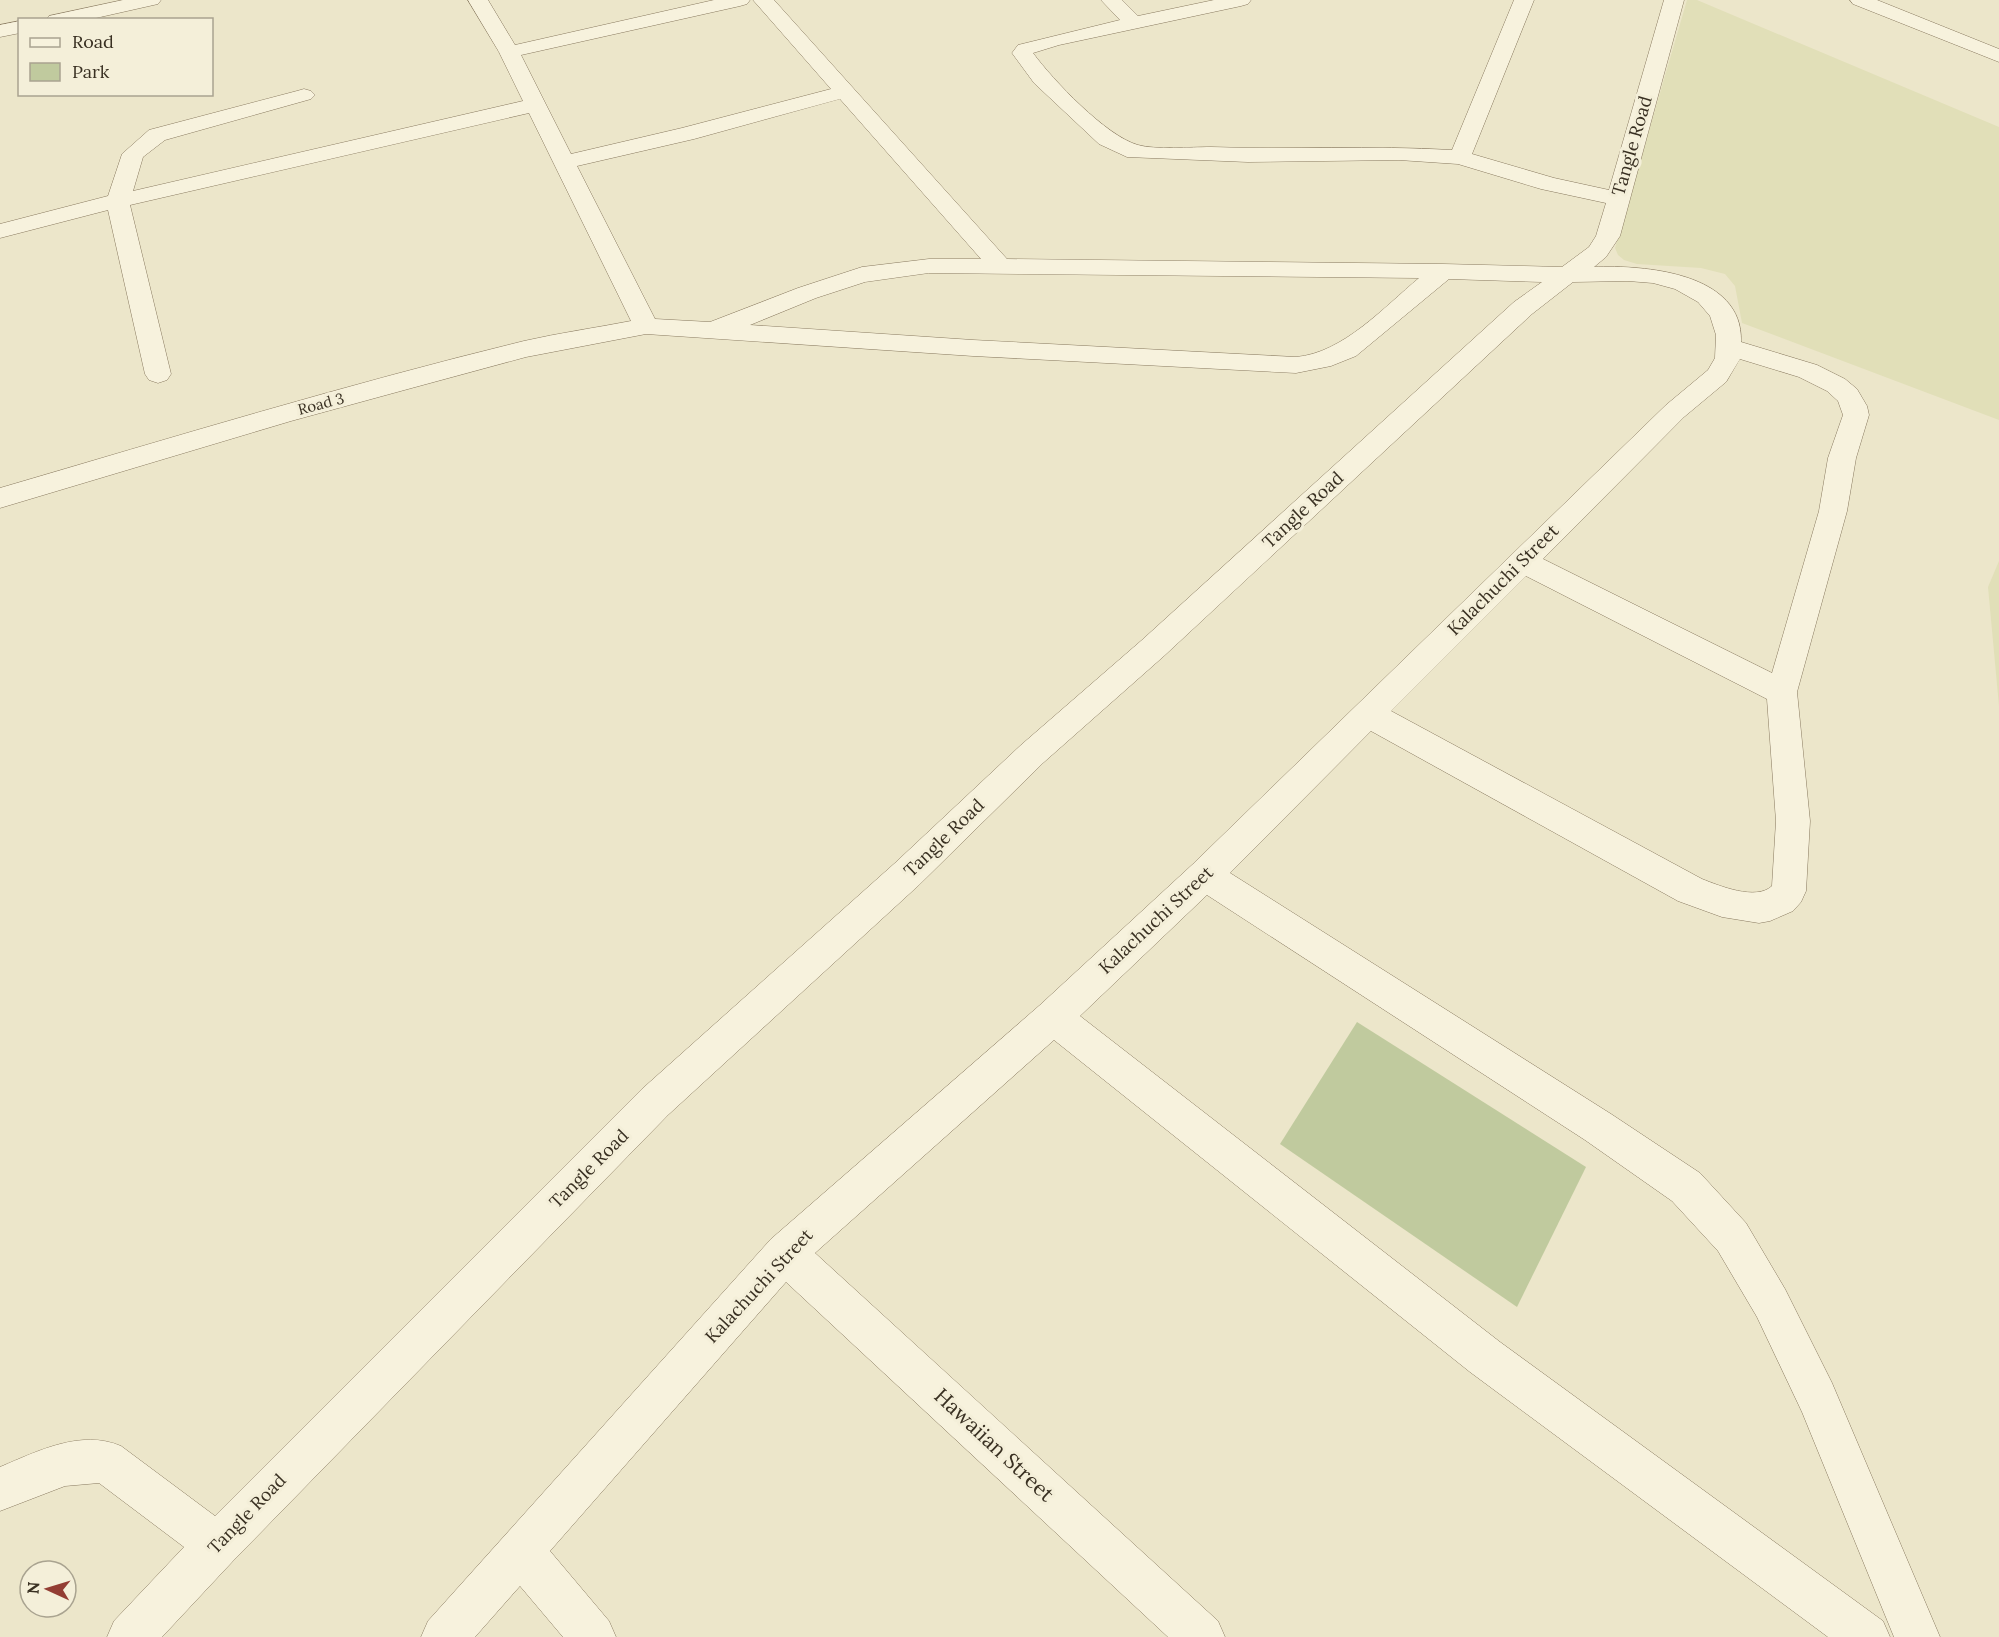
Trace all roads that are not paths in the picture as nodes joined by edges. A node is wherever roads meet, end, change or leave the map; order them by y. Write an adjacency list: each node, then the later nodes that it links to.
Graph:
1 (151, 0): 10 (street)
2 (478, 0): 14 (street)
3 (740, 0): 14 (street)
4 (763, 0): 16 (street)
5 (1111, 0): 11 (street)
6 (1240, 0): 11 (street)
7 (1524, 0): 19 (street)
8 (1674, 0): 21 (street, Tangle Road)
9 (1860, 0): 15 (street)
10 (66, 18)
11 (1134, 23): 19 (street)
12 (18, 27): 13 (street)
13 (0, 31)
14 (509, 52): 18 (street)
15 (1999, 56)
16 (846, 91): 20 (street); 24 (street)
17 (304, 95): 22 (street)
18 (534, 105): 20 (street); 22 (street)
19 (1460, 157): 21 (street)
20 (565, 162): 27 (street)
21 (1617, 199): 26 (street, Tangle Road)
22 (118, 202): 23 (street); 30 (street)
23 (0, 231)
24 (1002, 268): 25 (street, Kalachuchi Street); 28 (street, Kalachuchi Street)
25 (1443, 271): 26 (street, Kalachuchi Street); 28 (street, Road 3)
26 (1569, 275): 29 (street, Kalachuchi Street); 39 (street, Tangle Road)
27 (646, 326): 28 (street, Road 3); 31 (street, Road 3)
28 (711, 332)
29 (1728, 347): 32 (street, Kalachuchi Street); 33 (street)
30 (158, 374)
31 (0, 498)
32 (1522, 561): 33 (street); 34 (street, Kalachuchi Street)
33 (1782, 692): 34 (street)
34 (1368, 714): 35 (street, Kalachuchi Street)
35 (1204, 875): 36 (street, Kalachuchi Street); 46 (street)
36 (1053, 1017): 37 (street, Kalachuchi Street); 45 (street)
37 (785, 1253): 40 (street, Kalachuchi Street); 44 (street, Hawaiian Street)
38 (0, 1489): 39 (street)
39 (217, 1545): 41 (street, Tangle Road)
40 (520, 1551): 42 (street, Kalachuchi Street); 43 (street)
41 (130, 1637)
42 (444, 1637)
43 (593, 1637)
44 (1202, 1637)
45 (1867, 1637)
46 (1917, 1637)

